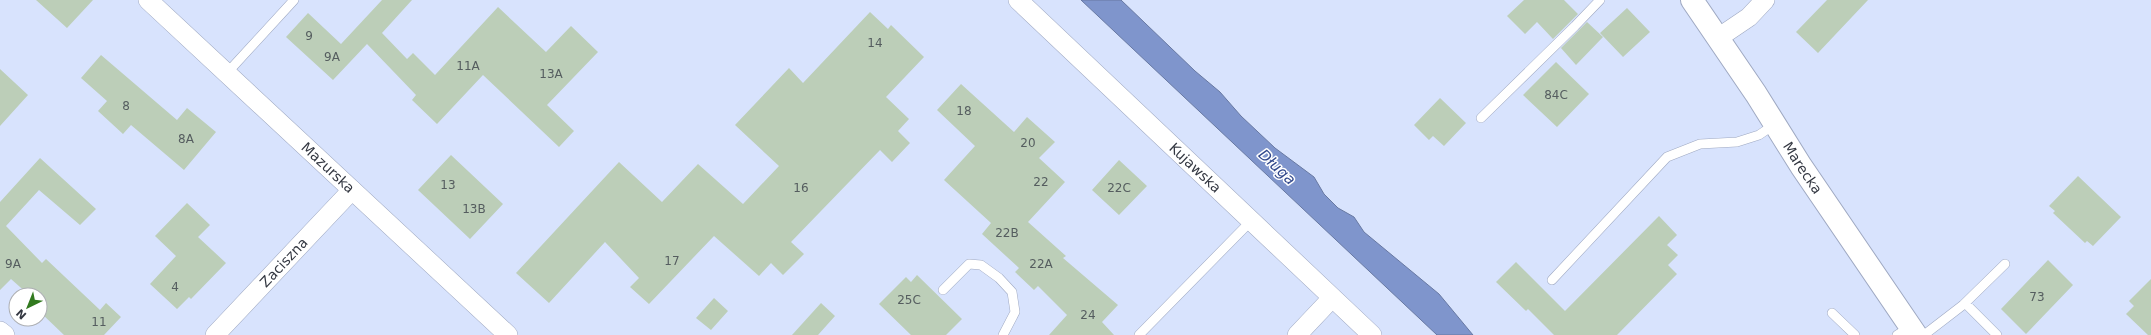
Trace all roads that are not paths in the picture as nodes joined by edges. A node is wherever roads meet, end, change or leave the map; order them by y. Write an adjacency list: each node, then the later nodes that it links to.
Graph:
1 (148, 0): 8 (street, Mazurska)
2 (294, 0): 8 (lane)
3 (1018, 0): 12 (street, Kujawska)
4 (1600, 0): 9 (lane)
5 (1692, 0): 7 (street, Marecka)
6 (1766, 0): 7 (street)
7 (1718, 38): 10 (street, Marecka)
8 (227, 73): 11 (street, Mazurska)
9 (1480, 118)
10 (1775, 124): 14 (lane); 20 (street, Marecka)
11 (352, 190): 22 (street, Zaciszna); 23 (street, Mazurska)
12 (1251, 221): 16 (street, Kujawska); 25 (lane)
13 (2005, 264): 17 (lane)
14 (1552, 280)
15 (943, 290): 24 (lane)
16 (1332, 298): 26 (street); 27 (street, Kujawska)
17 (1966, 303): 20 (lane); 29 (lane)
18 (1832, 313): 28 (lane)
19 (0, 331): 21 (street)
20 (1912, 333)
21 (5, 335)
22 (215, 335)
23 (508, 335)
24 (1003, 335)
25 (1139, 335)
26 (1297, 335)
27 (1372, 335)
28 (1855, 335)
29 (1997, 335)

